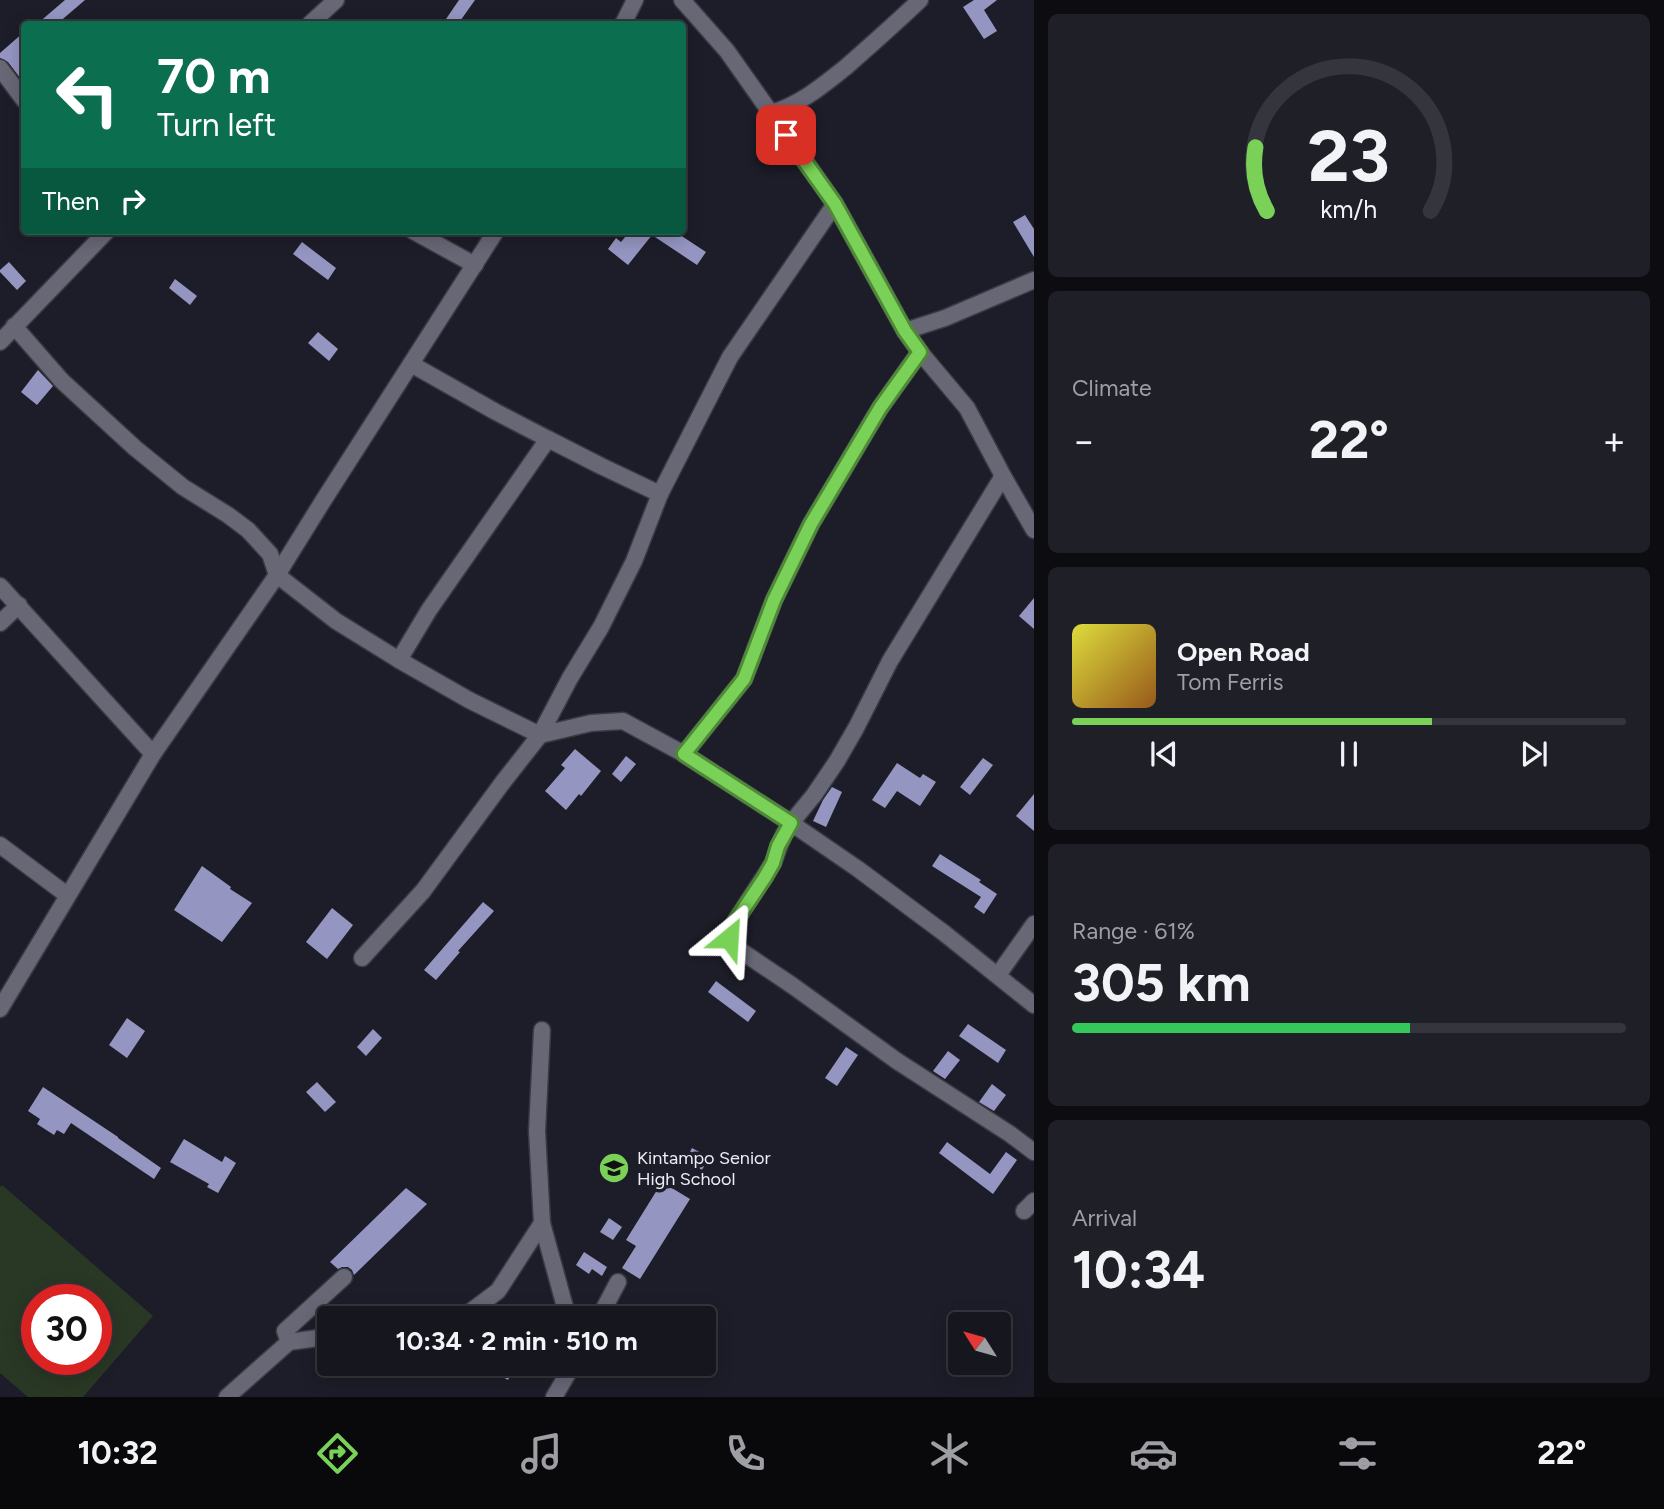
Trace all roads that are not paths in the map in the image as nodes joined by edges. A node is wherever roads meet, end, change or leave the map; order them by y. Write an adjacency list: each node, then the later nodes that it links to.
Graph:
1 (336, 0): 5 (street)
2 (635, 0): 6 (street)
3 (682, 0): 9 (street)
4 (920, 0): 9 (street)
5 (319, 21)
6 (624, 21)
7 (0, 68): 8 (street)
8 (21, 96)
9 (771, 113): 10 (street)
10 (835, 204): 17 (street); 23 (street)
11 (103, 235): 16 (street)
12 (420, 235): 14 (street)
13 (494, 235): 14 (street)
14 (475, 265): 20 (street)
15 (1034, 280): 17 (street)
16 (15, 326): 18 (street); 25 (street)
17 (905, 331): 19 (street)
18 (0, 342)
19 (920, 352): 22 (street); 32 (street)
20 (411, 364): 21 (street); 25 (street)
21 (548, 439): 23 (street); 29 (street)
22 (1003, 476): 24 (street); 33 (street)
23 (660, 494): 30 (street)
24 (1034, 530)
25 (277, 575): 29 (street); 31 (street)
26 (0, 586): 27 (street)
27 (19, 606): 28 (street); 31 (street)
28 (0, 623)
29 (399, 660): 30 (street)
30 (540, 736): 32 (street); 37 (street)
31 (153, 754): 35 (street)
32 (684, 754): 33 (street)
33 (791, 823): 38 (street); 42 (street)
34 (0, 845): 35 (street)
35 (67, 895): 40 (street)
36 (1034, 924): 38 (street)
37 (362, 958)
38 (998, 975): 39 (street)
39 (1034, 1005)
40 (0, 1009)
41 (542, 1030): 43 (street)
42 (1034, 1152)
43 (542, 1223): 46 (street); 47 (street)
44 (344, 1278): 50 (street)
45 (618, 1282): 48 (street)
46 (478, 1306)
47 (565, 1306)
48 (605, 1306)
49 (317, 1338): 50 (street)
50 (289, 1342): 52 (street)
51 (566, 1376): 53 (street)
52 (227, 1397)
53 (554, 1397)

